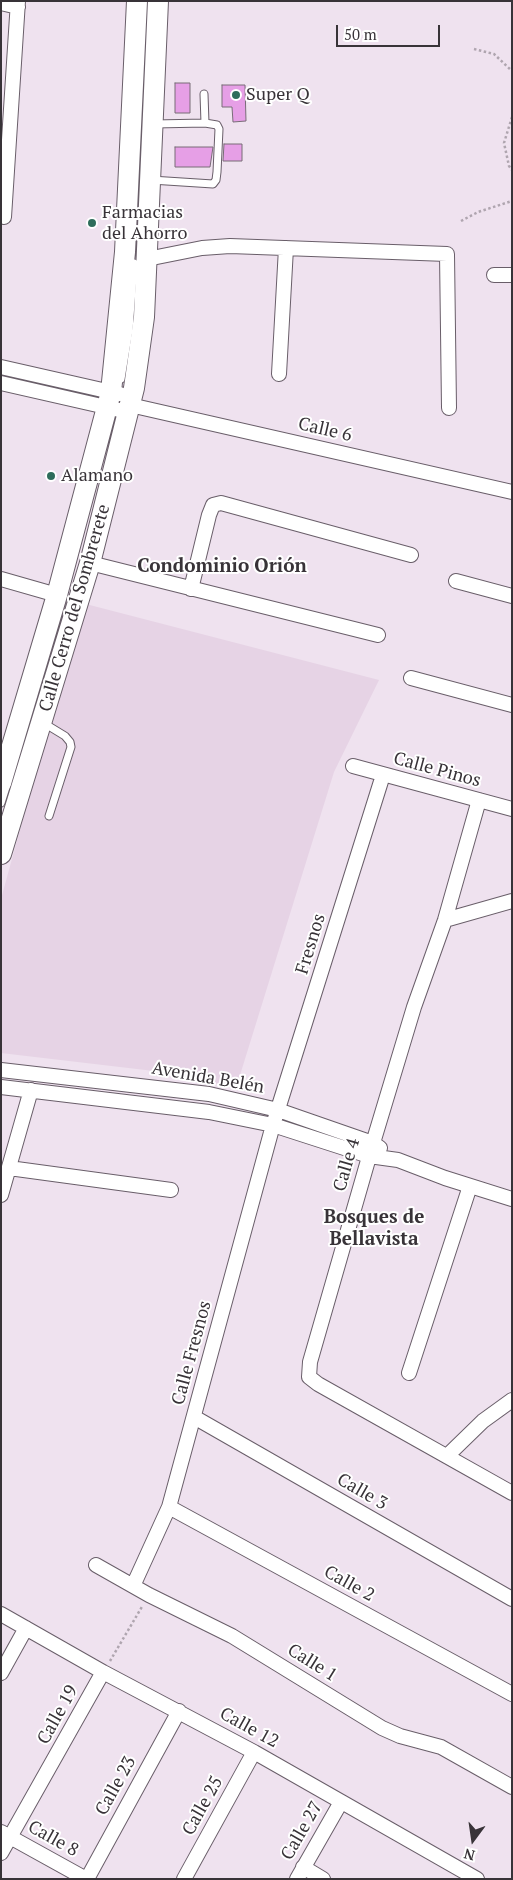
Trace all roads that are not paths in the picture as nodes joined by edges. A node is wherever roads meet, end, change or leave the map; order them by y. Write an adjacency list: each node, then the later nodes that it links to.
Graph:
1 (137, 1): 20 (main road, Calle Cerro del Sombrerete)
2 (152, 1): 20 (lane)
3 (158, 1): 9 (main road, Calle Cerro del Sombrerete)
4 (1, 3): 5 (street)
5 (18, 4): 7 (street)
6 (204, 94): 8 (lane)
7 (6, 97): 11 (street)
8 (205, 123): 9 (lane); 10 (lane)
9 (154, 124): 10 (main road, Calle Cerro del Sombrerete)
10 (151, 180): 14 (main road, Calle Cerro del Sombrerete)
11 (4, 192): 12 (street)
12 (4, 217)
13 (286, 248): 14 (street); 18 (street); 21 (street)
14 (141, 256): 20 (main road, Calle Cerro del Sombrerete)
15 (494, 275): 16 (street)
16 (512, 275)
17 (1, 367): 20 (street)
18 (279, 374)
19 (1, 383): 20 (street)
20 (120, 405): 23 (street, Calle 6); 25 (main road, Calle Cerro del Sombrerete); 29 (main road, Calle Cerro del Sombrerete)
21 (450, 408)
22 (106, 470): 43 (lane)
23 (512, 492)
24 (411, 555): 28 (street)
25 (90, 563): 28 (street); 34 (main road, Calle Cerro del Sombrerete)
26 (1, 579): 29 (street)
27 (456, 581): 30 (street)
28 (191, 589): 31 (street)
29 (62, 591): 35 (main road, Calle Cerro del Sombrerete); 40 (lane)
30 (512, 596)
31 (378, 635)
32 (412, 678): 33 (street)
33 (512, 705)
34 (42, 722): 42 (lane); 44 (main road, Calle Cerro del Sombrerete)
35 (6, 750): 38 (main road, Calle Cerro del Sombrerete)
36 (353, 766): 37 (street, Calle Pinos)
37 (383, 775): 39 (street, Calle Pinos); 50 (street, Fresnos)
38 (1, 784)
39 (479, 800): 41 (street, Calle Pinos); 46 (street, Calle 4)
40 (1, 803)
41 (512, 809)
42 (49, 816)
43 (1, 831)
44 (1, 854)
45 (512, 901): 46 (street)
46 (445, 920): 52 (street, Calle 4)
47 (1, 1070): 50 (street, Avenida Belén)
48 (1, 1087): 49 (street, Avenida Belén)
49 (32, 1090): 51 (street, Avenida Belén); 53 (street)
50 (278, 1110): 51 (street, Fresnos); 52 (street, Avenida Belén)
51 (273, 1125): 52 (street, Avenida Belén); 60 (street, Calle Fresnos)
52 (371, 1149): 54 (street, Avenida Belén); 61 (street, Calle 4)
53 (9, 1168): 55 (street); 56 (street)
54 (470, 1186): 57 (street, Avenida Belén); 58 (street)
55 (171, 1190)
56 (1, 1195)
57 (512, 1199)
58 (409, 1372)
59 (512, 1400): 61 (street)
60 (194, 1417): 63 (street, Calle Fresnos); 66 (street, Calle 3)
61 (447, 1456): 62 (street, Calle 4)
62 (512, 1493)
63 (169, 1507): 65 (street, Calle Fresnos); 71 (street, Calle 2)
64 (96, 1565): 65 (street, Calle 1)
65 (133, 1586): 74 (street, Calle 1)
66 (512, 1599)
67 (1, 1614): 68 (street, Calle 12)
68 (26, 1628): 69 (street, Calle 12); 70 (street)
69 (104, 1672): 72 (street, Calle 12); 76 (street, Calle 19)
70 (1, 1673)
71 (512, 1694)
72 (179, 1711): 73 (street, Calle 12); 79 (street, Calle 23)
73 (254, 1752): 75 (street, Calle 12); 80 (street, Calle 25)
74 (512, 1787)
75 (341, 1802): 78 (street, Calle 27); 82 (street, Calle 12)
76 (6, 1834): 77 (street, Calle 19); 79 (street, Calle 8)
77 (1, 1853)
78 (300, 1873): 81 (street)
79 (86, 1879)
80 (184, 1879)
81 (323, 1879)
82 (477, 1879)

